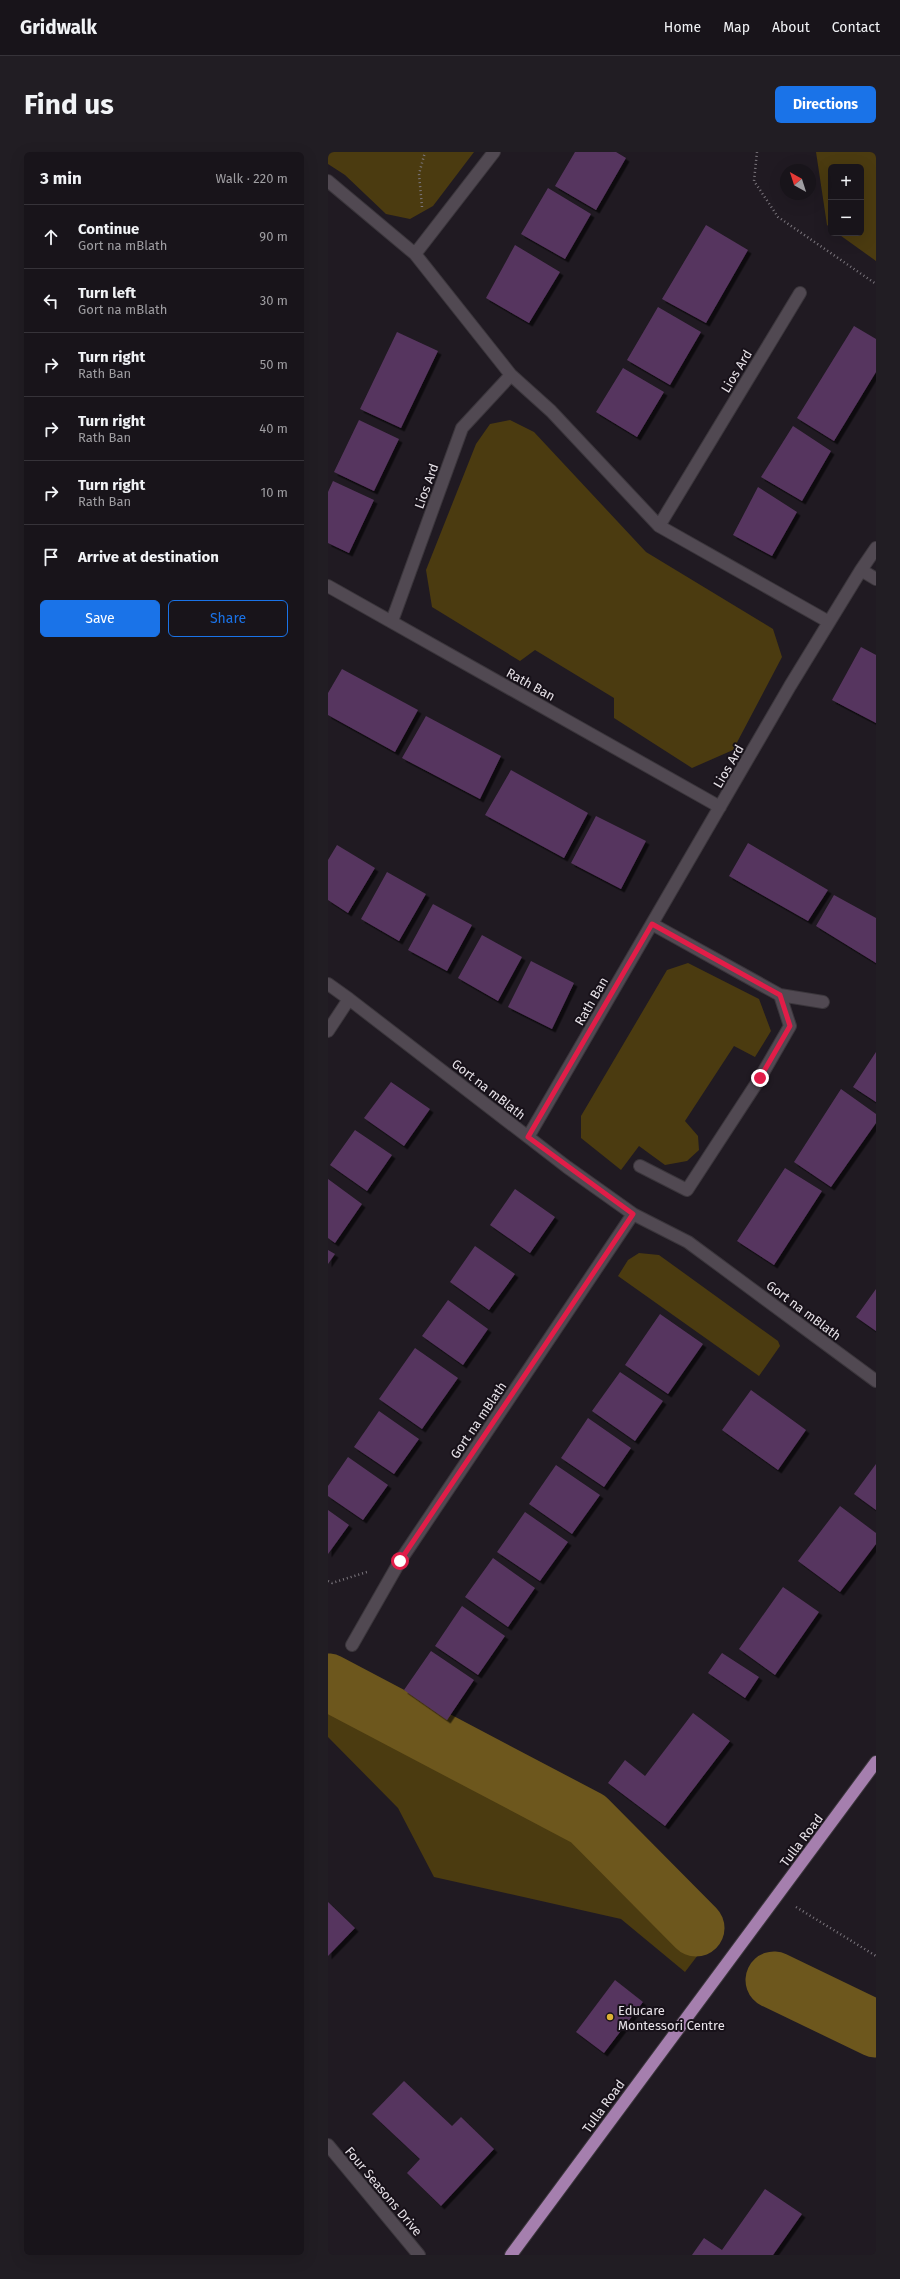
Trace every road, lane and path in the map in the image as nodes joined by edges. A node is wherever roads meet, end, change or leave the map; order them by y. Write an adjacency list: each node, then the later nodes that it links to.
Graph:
1 (425, 152): 5 (path)
2 (494, 152): 5 (street)
3 (757, 152): 7 (path)
4 (328, 181): 6 (street)
5 (437, 225): 6 (street)
6 (415, 254): 9 (street)
7 (876, 284)
8 (800, 293): 10 (street, Lios Ard)
9 (512, 375): 10 (street); 15 (street, Lios Ard)
10 (659, 526): 16 (street)
11 (876, 548): 12 (street, Lios Ard)
12 (861, 570): 13 (street); 16 (street, Lios Ard)
13 (876, 579)
14 (328, 586): 15 (street, Rath Ban)
15 (392, 621): 17 (street, Rath Ban)
16 (829, 622): 17 (street, Lios Ard)
17 (720, 806): 18 (street, Lios Ard)
18 (652, 924): 20 (street); 24 (street, Rath Ban)
19 (328, 984): 21 (street, Gort na mBlath)
20 (780, 995): 22 (street); 25 (street)
21 (349, 999): 23 (street); 24 (street, Gort na mBlath)
22 (823, 1002)
23 (328, 1031)
24 (528, 1137): 26 (street, Gort na mBlath)
25 (640, 1166)
26 (633, 1214): 27 (street, Gort na mBlath); 28 (street, Gort na mBlath)
27 (876, 1381)
28 (400, 1561): 29 (path); 30 (street, Gort na mBlath)
29 (328, 1581)
30 (352, 1645)
31 (876, 1762): 32 (main road, Tulla Road)
32 (777, 1896): 33 (path); 36 (main road, Tulla Road)
33 (876, 1956)
34 (328, 2145): 35 (street, Four Seasons Drive)
35 (419, 2255)
36 (511, 2255)

